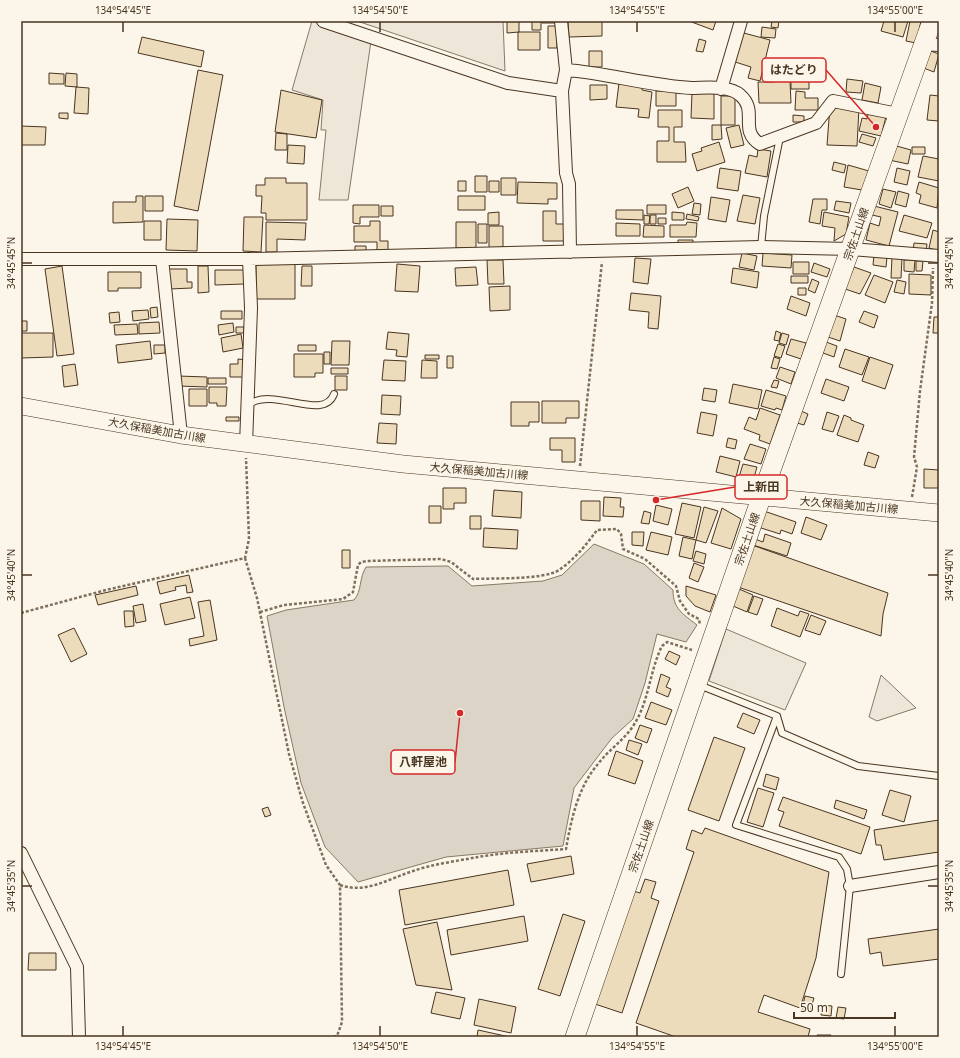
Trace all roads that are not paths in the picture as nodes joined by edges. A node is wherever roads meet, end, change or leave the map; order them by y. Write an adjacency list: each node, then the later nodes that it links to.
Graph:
1 (561, 21): 6 (street)
2 (741, 21): 7 (street)
3 (932, 21): 5 (main road, 宗佐土山線)
4 (330, 22): 8 (street)
5 (931, 44): 9 (main road, 宗佐土山線)
6 (566, 70): 7 (street); 8 (street)
7 (721, 89): 10 (street)
8 (562, 91): 13 (street)
9 (898, 114): 10 (street); 12 (main road, 宗佐土山線)
10 (780, 137): 11 (lane)
11 (761, 247): 12 (street); 13 (street)
12 (851, 249): 14 (street); 23 (main road, 宗佐土山線)
13 (570, 252): 17 (street)
14 (936, 256)
15 (21, 259): 16 (street)
16 (162, 259): 17 (street); 21 (street)
17 (249, 259): 19 (street)
18 (334, 394): 19 (lane)
19 (249, 404): 22 (street)
20 (21, 406): 21 (main road, 大久保稲美加古川線)
21 (181, 435): 22 (main road, 大久保稲美加古川線)
22 (246, 445): 23 (main road, 大久保稲美加古川線)
23 (761, 498): 24 (main road, 大久保稲美加古川線); 25 (main road, 宗佐土山線)
24 (939, 513)
25 (698, 685): 26 (lane); 33 (main road, 宗佐土山線)
26 (777, 716): 27 (lane); 30 (lane)
27 (939, 776)
28 (21, 852): 32 (street)
29 (939, 872): 30 (street)
30 (850, 886): 31 (lane)
31 (842, 974)
32 (79, 1037)
33 (575, 1037)

